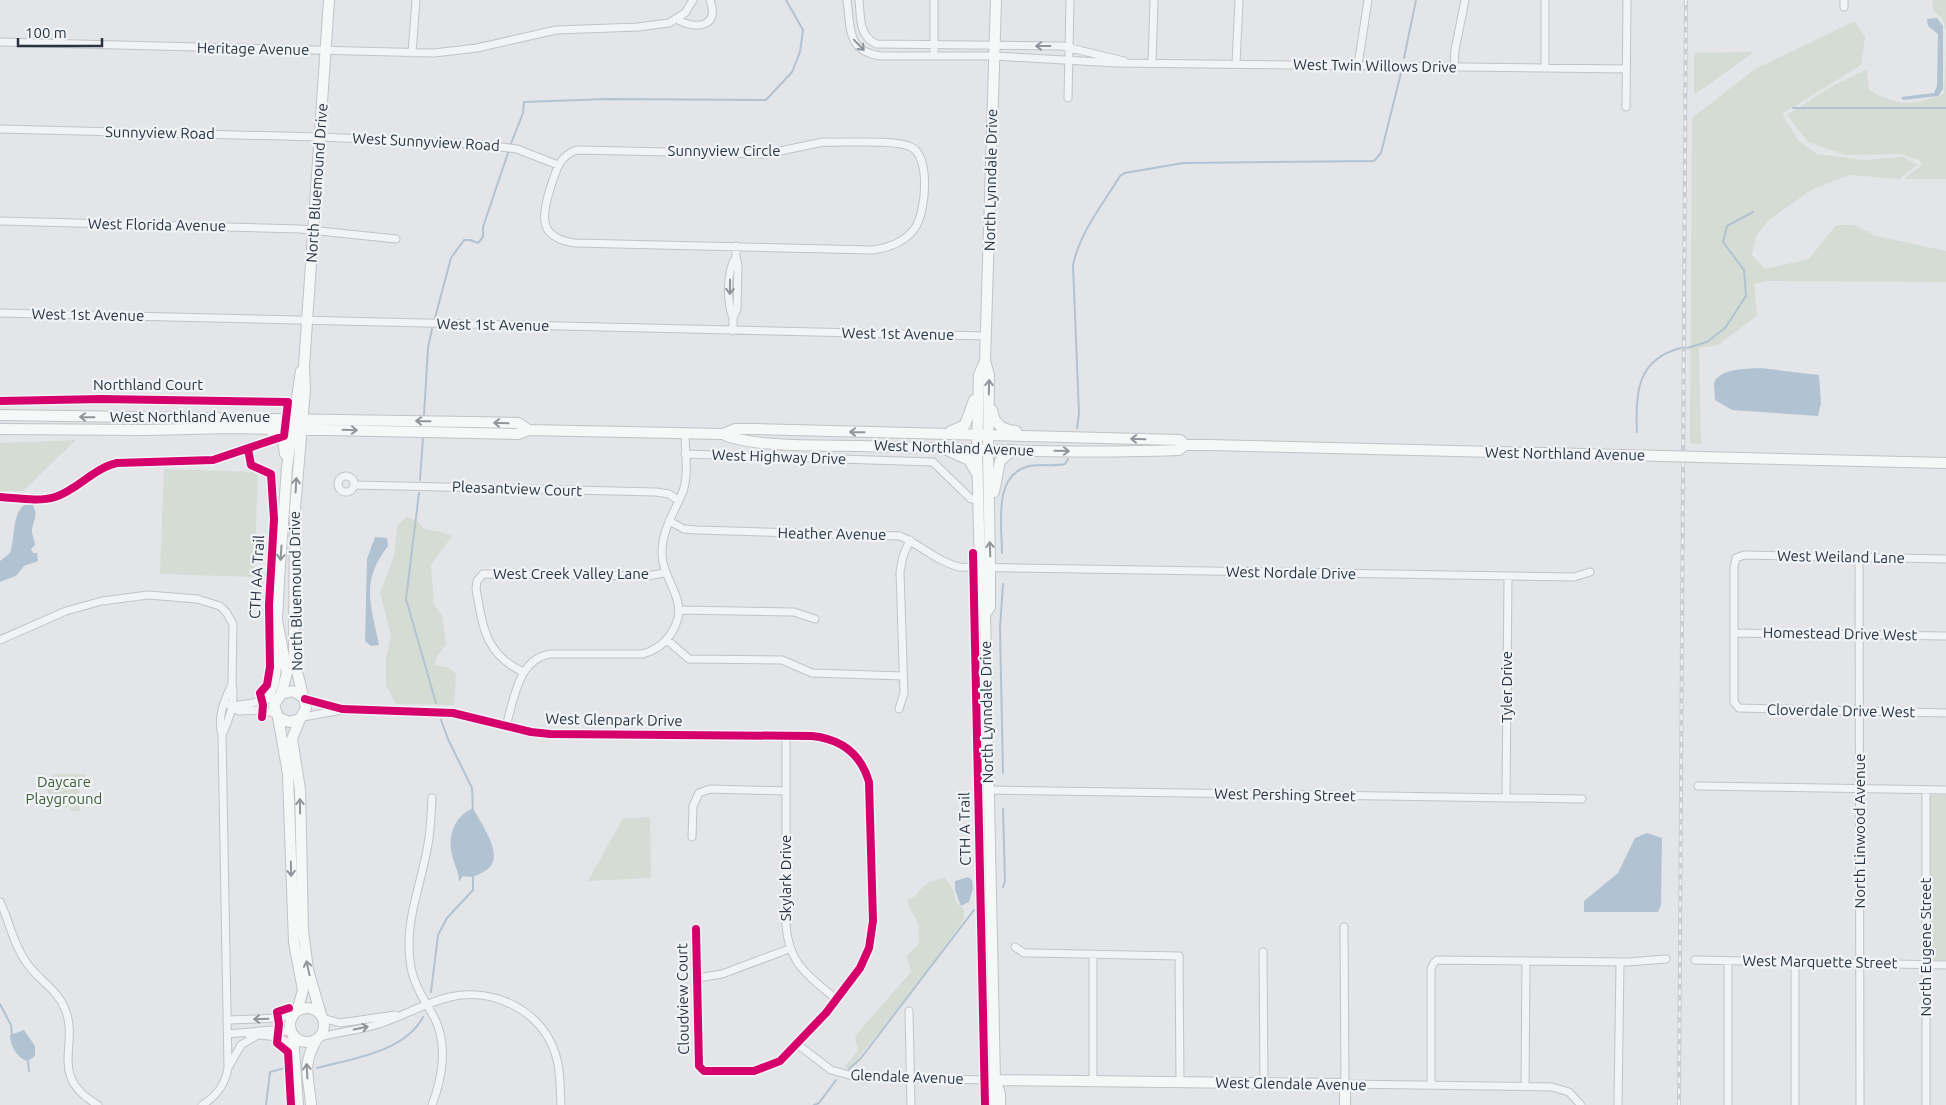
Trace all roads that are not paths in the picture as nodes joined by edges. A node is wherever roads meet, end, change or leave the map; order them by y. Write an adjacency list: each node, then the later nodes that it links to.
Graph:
1 (329, 0): 21 (main road, North Bluemound Drive)
2 (416, 0): 23 (street)
3 (693, 0): 16 (street)
4 (710, 0): 16 (street)
5 (847, 0): 24 (street, one-way to 24)
6 (859, 0): 18 (street)
7 (934, 0): 19 (street)
8 (996, 0): 22 (main road, North Lynndale Drive)
9 (1070, 0): 20 (street)
10 (1154, 0): 28 (street)
11 (1239, 0): 29 (street)
12 (1368, 0): 30 (street)
13 (1465, 0): 31 (street)
14 (1545, 0): 32 (street)
15 (1627, 0): 33 (street)
16 (678, 20): 23 (street, Heritage Avenue)
17 (0, 42): 21 (street, Heritage Avenue)
18 (876, 44): 19 (street); 24 (street)
19 (935, 45): 22 (street); 25 (street)
20 (1068, 47): 22 (street, West Twin Willows Drive, one-way to 22); 26 (street); 27 (street, West Twin Willows Drive)
21 (326, 50): 23 (street, Heritage Avenue); 37 (main road, North Bluemound Drive)
22 (994, 51): 25 (street); 26 (street, West Twin Willows Drive); 46 (main road, North Lynndale Drive)
23 (412, 53)
24 (873, 55): 25 (street)
25 (934, 56)
26 (1068, 58): 27 (street, West Twin Willows Drive); 34 (street)
27 (1125, 61): 28 (street, West Twin Willows Drive)
28 (1152, 62): 29 (street, West Twin Willows Drive)
29 (1236, 64): 30 (street, West Twin Willows Drive)
30 (1358, 65): 31 (street, West Twin Willows Drive)
31 (1454, 67): 32 (street, West Twin Willows Drive)
32 (1545, 68): 33 (street, West Twin Willows Drive)
33 (1626, 69): 35 (street)
34 (1068, 98)
35 (1626, 108)
36 (0, 130): 37 (street, Sunnyview Road)
37 (320, 136): 38 (street, West Sunnyview Road); 40 (main road, North Bluemound Drive)
38 (558, 165): 42 (street, Sunnyview Circle); 42 (street, Sunnyview Circle)
39 (0, 221): 40 (street, West Florida Avenue)
40 (313, 230): 41 (street, West Florida Avenue); 44 (main road, North Bluemound Drive)
41 (396, 239)
42 (736, 246): 45 (street)
43 (0, 313): 44 (street, West 1st Avenue)
44 (307, 321): 45 (street, West 1st Avenue); 50 (main road, North Bluemound Drive)
45 (733, 331): 46 (street, West 1st Avenue)
46 (986, 336): 47 (main road, North Lynndale Drive)
47 (985, 361): 48 (main road, North Lynndale Drive); 51 (main road, North Lynndale Drive, one-way to 47)
48 (978, 396): 60 (main road); 61 (main road, North Lynndale Drive)
49 (0, 401): 50 (street, Northland Court)
50 (300, 401): 53 (main road); 54 (main road, North Bluemound Drive)
51 (989, 406): 62 (main road, North Lynndale Drive); 63 (main road)
52 (0, 415): 54 (main road, West Northland Avenue, one-way to 52)
53 (325, 419): 54 (main road, West Northland Avenue); 57 (main road, West Northland Avenue, one-way to 53)
54 (297, 423): 55 (main road, West Northland Avenue); 57 (main road, West Northland Avenue, one-way to 57); 73 (main road, North Bluemound Drive); 102 (main road, North Bluemound Drive, one-way to 54)
55 (268, 428): 56 (main road, West Northland Avenue); 73 (main road)
56 (0, 429)
57 (529, 430): 58 (main road, West Northland Avenue)
58 (685, 433): 59 (main road, West Northland Avenue); 70 (street)
59 (723, 434): 60 (main road, West Northland Avenue, one-way to 59); 65 (main road, West Northland Avenue)
60 (941, 434): 61 (main road, West Northland Avenue)
61 (977, 435): 62 (main road, West Northland Avenue); 67 (main road, North Lynndale Drive)
62 (988, 435): 63 (main road, West Northland Avenue); 68 (main road, North Lynndale Drive)
63 (1058, 437): 64 (main road, West Northland Avenue, one-way to 63)
64 (1185, 445): 69 (main road, West Northland Avenue, one-way to 64); 72 (main road, West Northland Avenue, bridge)
65 (926, 448): 66 (main road, West Northland Avenue); 71 (street)
66 (945, 448): 67 (main road, West Northland Avenue); 74 (main road)
67 (977, 449): 68 (main road, West Northland Avenue); 74 (main road, North Lynndale Drive)
68 (988, 450): 69 (main road, West Northland Avenue); 78 (main road, North Lynndale Drive)
69 (1013, 450): 78 (main road)
70 (685, 454): 71 (street, West Highway Drive); 77 (street)
71 (926, 461): 76 (street)
72 (1946, 463)
73 (287, 467): 91 (main road, North Bluemound Drive, one-way to 91)
74 (977, 475): 76 (main road, North Lynndale Drive)
75 (354, 485): 77 (street, Pleasantview Court)
76 (978, 499): 83 (main road, North Lynndale Drive)
77 (678, 500): 79 (street)
78 (988, 514): 84 (main road, North Lynndale Drive, one-way to 78)
79 (669, 521): 80 (street, Heather Avenue); 86 (street)
80 (910, 540): 83 (street, Heather Avenue); 98 (street)
81 (1859, 558): 82 (street, West Weiland Lane); 92 (street, West Weiland Lane); 93 (street, North Linwood Avenue)
82 (1946, 559)
83 (980, 568): 84 (street, Heather Avenue); 89 (main road, North Lynndale Drive)
84 (990, 568): 87 (street, West Nordale Drive); 89 (main road, North Lynndale Drive)
85 (1590, 572): 87 (street, West Nordale Drive)
86 (664, 573): 88 (street); 97 (street, West Creek Valley Lane)
87 (1508, 576): 121 (street, Tyler Drive)
88 (679, 610): 90 (street); 96 (street)
89 (985, 614): 116 (main road, North Lynndale Drive)
90 (815, 619)
91 (277, 620): 100 (main road, North Bluemound Drive); 101 (main road)
92 (1734, 632): 93 (street, Homestead Drive West); 107 (street, Cloverdale Drive West)
93 (1860, 635): 94 (street, Homestead Drive West); 107 (street, North Linwood Avenue)
94 (1946, 636)
95 (0, 640): 99 (street)
96 (667, 640): 97 (street); 98 (street)
97 (523, 672): 111 (street)
98 (903, 676): 106 (street)
99 (232, 684): 103 (street); 104 (street)
100 (280, 695): 101 (street); 102 (main road); 109 (main road)
101 (266, 698): 104 (street)
102 (304, 698): 105 (street, West Glenpark Drive); 110 (main road)
103 (223, 704): 104 (street); 112 (street)
104 (232, 706): 109 (street); 112 (street)
105 (342, 709): 110 (street, West Glenpark Drive); 111 (street, West Glenpark Drive)
106 (899, 710)
107 (1860, 712): 108 (street, Cloverdale Drive West); 115 (street, North Linwood Avenue)
108 (1946, 713)
109 (277, 715): 110 (main road); 144 (main road, one-way to 144)
110 (302, 718): 146 (main road, one-way to 110)
111 (506, 726): 113 (street, West Glenpark Drive)
112 (222, 735): 147 (street)
113 (786, 736): 119 (street, Skylark Drive); 141 (street, West Glenpark Drive)
114 (1698, 786): 115 (street)
115 (1860, 788): 117 (street); 137 (street, North Linwood Avenue)
116 (989, 790): 121 (street, West Pershing Street); 157 (main road, North Lynndale Drive)
117 (1926, 790): 118 (street); 138 (street, North Eugene Street)
118 (1946, 790)
119 (786, 791): 123 (street); 128 (street, Skylark Drive)
120 (432, 798): 142 (street)
121 (1506, 798): 122 (street, West Pershing Street)
122 (1582, 799)
123 (692, 837)
124 (0, 902): 164 (street)
125 (1344, 927): 161 (street)
126 (696, 929): 140 (street, Cloudview Court)
127 (1015, 948): 130 (street)
128 (789, 949): 140 (street); 141 (street, Skylark Drive)
129 (1263, 952): 160 (street)
130 (1093, 954): 158 (street); 159 (street)
131 (1666, 959): 135 (street)
132 (1695, 960): 134 (street, West Marquette Street)
133 (1526, 961): 135 (street); 162 (street); 163 (street)
134 (1728, 961): 136 (street, West Marquette Street); 176 (street)
135 (1620, 962): 175 (street)
136 (1795, 962): 137 (street, West Marquette Street); 177 (street)
137 (1860, 963): 138 (street, West Marquette Street); 178 (street, North Linwood Avenue)
138 (1926, 964): 139 (street, West Marquette Street); 179 (street, North Eugene Street)
139 (1946, 965)
140 (697, 978): 155 (street, Cloudview Court)
141 (837, 1000): 153 (street, West Glenpark Drive)
142 (426, 1005): 145 (street); 168 (street); 169 (street)
143 (909, 1011): 156 (street)
144 (295, 1012): 146 (main road); 147 (street, one-way to 147); 151 (main road)
145 (400, 1014): 146 (street); 152 (street, one-way to 145)
146 (322, 1016): 152 (main road)
147 (228, 1020): 148 (street)
148 (228, 1034): 149 (street); 154 (street)
149 (244, 1034): 150 (street); 151 (street)
150 (256, 1036): 151 (street); 154 (street)
151 (293, 1038): 152 (main road); 166 (main road)
152 (318, 1038): 167 (main road, one-way to 152)
153 (797, 1044): 155 (street, West Glenpark Drive); 156 (street, Glendale Avenue)
154 (228, 1068): 165 (street)
155 (700, 1069)
156 (911, 1079): 157 (street, Glendale Avenue); 170 (street)
157 (996, 1080): 158 (main road, West Glendale Avenue); 171 (main road, North Lynndale Drive); 172 (main road, North Lynndale Drive)
158 (1093, 1080): 159 (main road, West Glendale Avenue)
159 (1180, 1082): 160 (main road, West Glendale Avenue)
160 (1264, 1084): 161 (main road, West Glendale Avenue)
161 (1345, 1084): 162 (street, West Glendale Avenue); 173 (main road)
162 (1431, 1085): 163 (street, West Glendale Avenue)
163 (1525, 1086): 174 (street, West Glendale Avenue)
164 (98, 1105)
165 (202, 1105)
166 (298, 1105)
167 (310, 1105)
168 (432, 1105)
169 (561, 1105)
170 (911, 1105)
171 (990, 1105)
172 (1000, 1105)
173 (1345, 1105)
174 (1581, 1105)
175 (1618, 1105)
176 (1728, 1105)
177 (1795, 1105)
178 (1860, 1105)
179 (1926, 1105)

